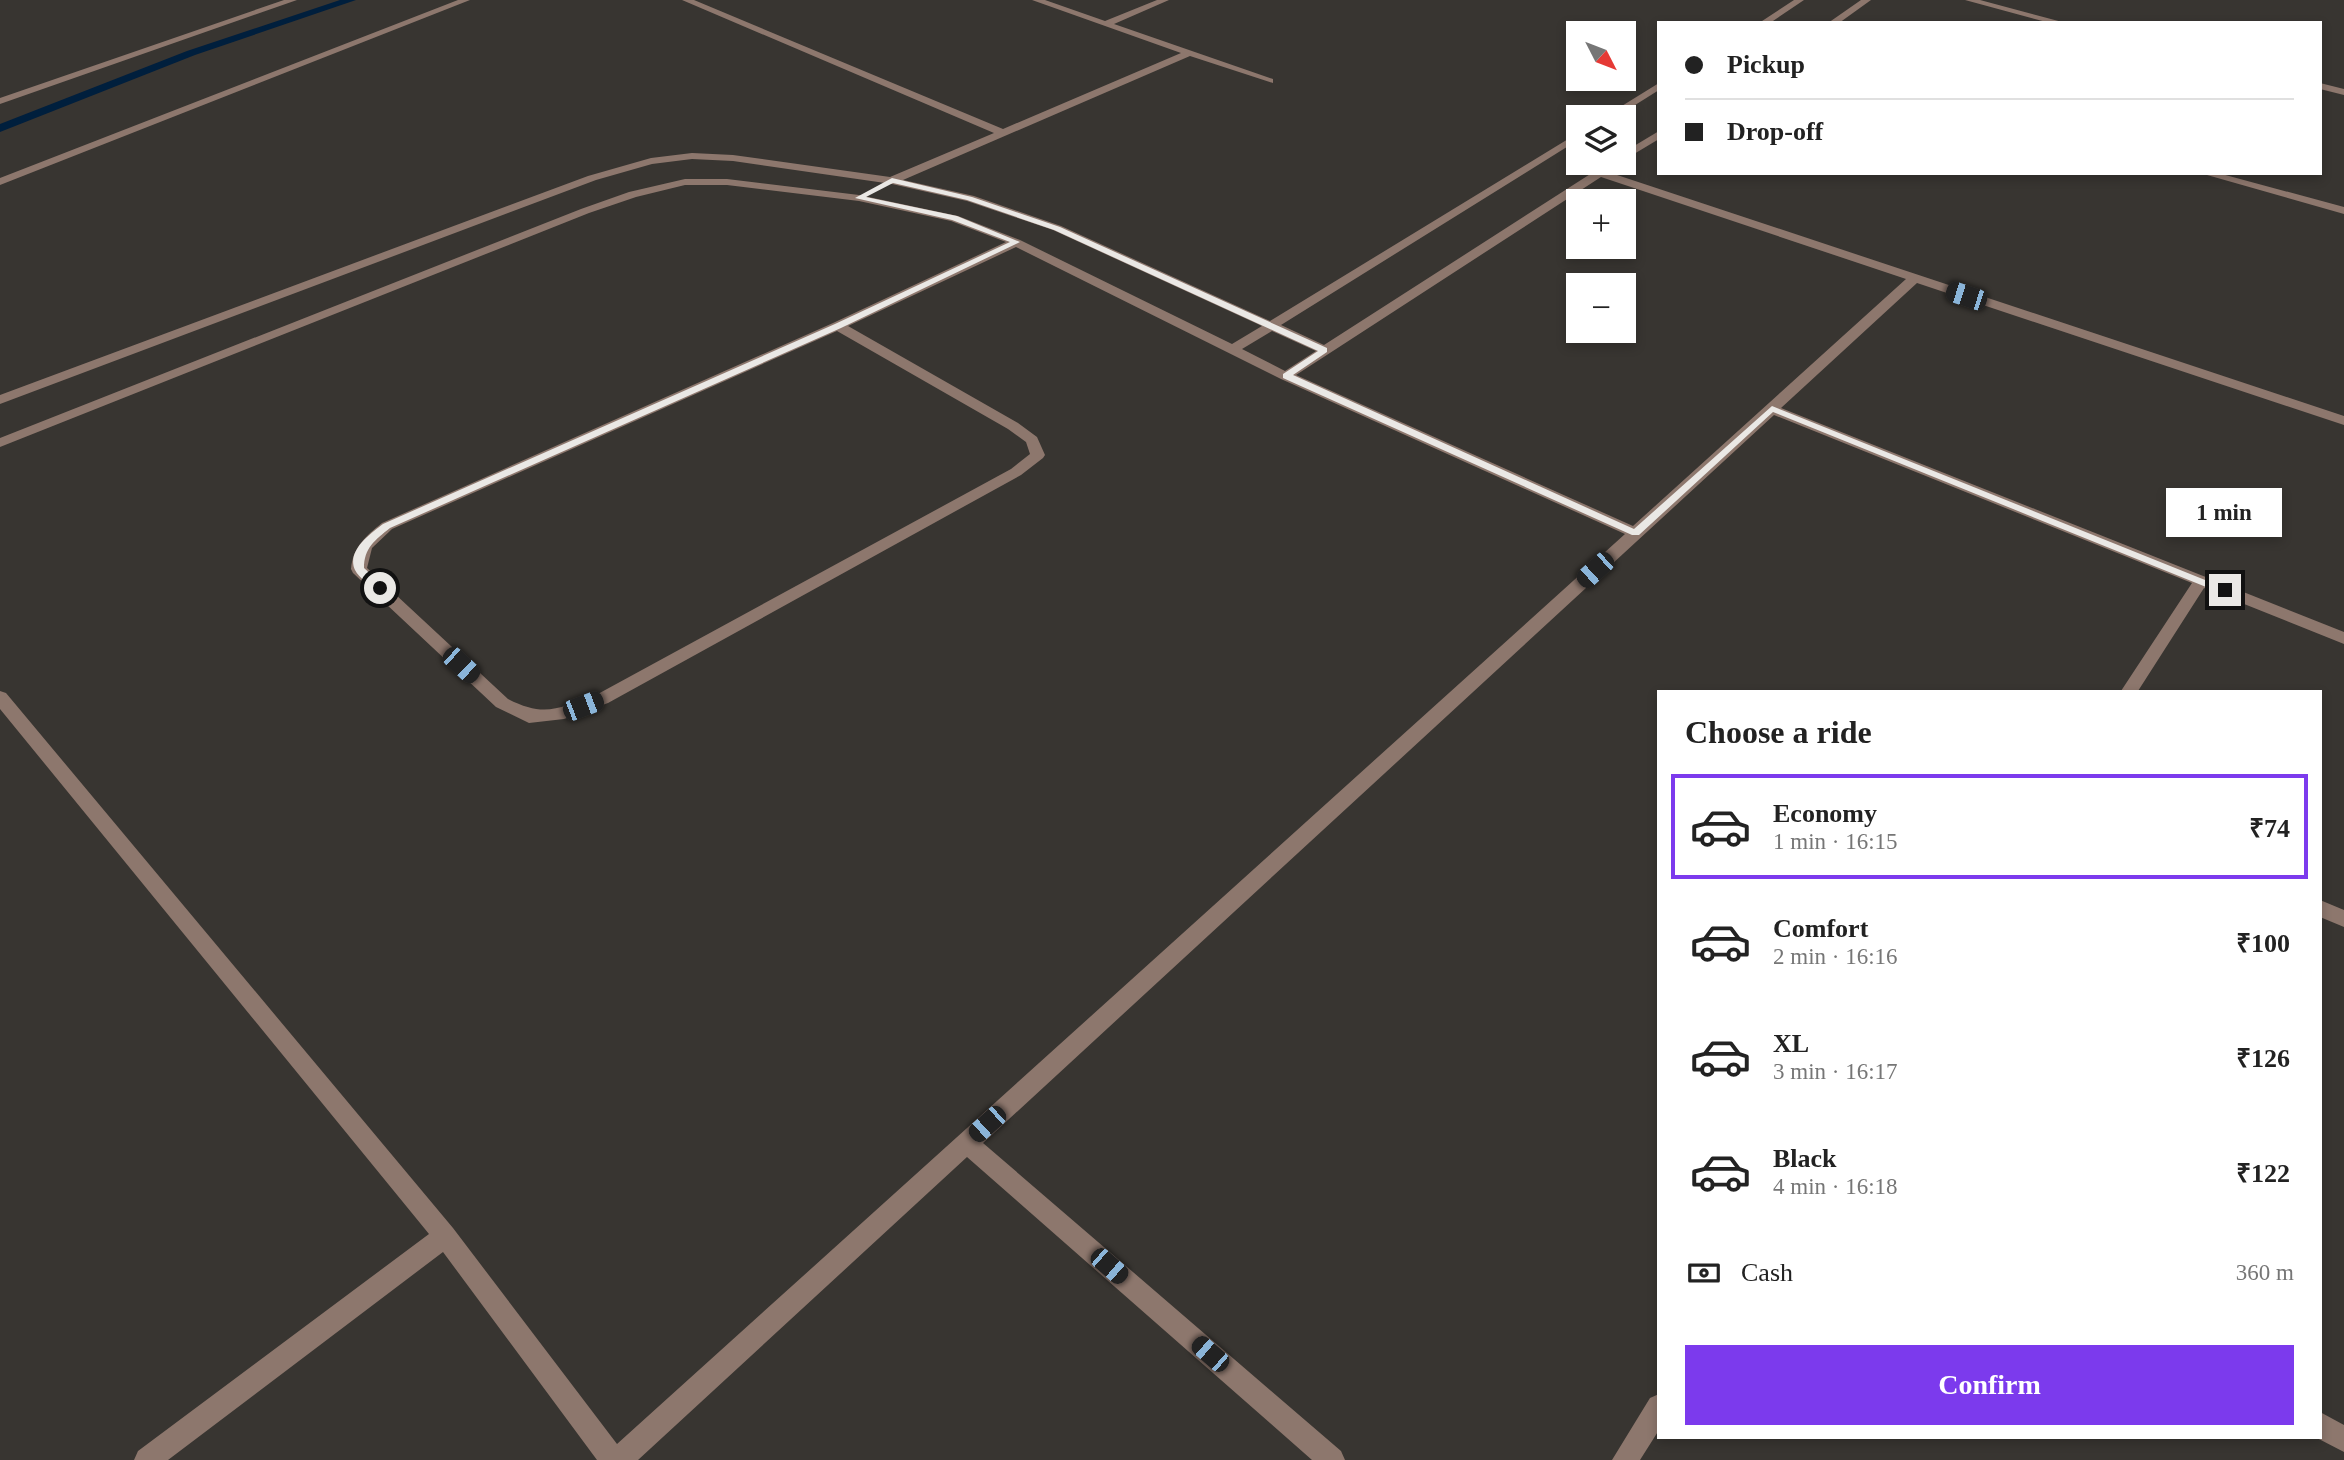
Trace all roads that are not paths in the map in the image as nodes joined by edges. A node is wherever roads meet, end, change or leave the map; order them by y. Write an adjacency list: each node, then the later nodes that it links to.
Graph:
1 (293, 0): 18 (street)
2 (466, 0): 28 (street)
3 (686, 0): 20 (street)
4 (1036, 0): 12 (street)
5 (1165, 0): 12 (street)
6 (1800, 0): 9 (street)
7 (1867, 0): 10 (street)
8 (1969, 0): 11 (street)
9 (1766, 21)
10 (1835, 21)
11 (2054, 21)
12 (1105, 24): 13 (street)
13 (1190, 53): 14 (street); 20 (street)
14 (1270, 81)
15 (2322, 86): 17 (street)
16 (1657, 87): 19 (street)
17 (2344, 92)
18 (0, 101)
19 (1628, 105)
20 (1006, 134): 27 (street)
21 (1657, 135): 23 (street)
22 (1566, 143): 34 (street)
23 (1636, 149)
24 (1596, 175): 35 (street)
25 (1605, 175): 32 (street)
26 (2212, 175): 30 (street)
27 (892, 180): 29 (street); 34 (street); 38 (street)
28 (0, 182)
29 (859, 198): 31 (street); 41 (street)
30 (2344, 211)
31 (1016, 242): 33 (street); 36 (street)
32 (1914, 279): 39 (street); 40 (street)
33 (838, 326): 33 (street)
34 (1271, 326): 35 (street); 36 (street)
35 (1324, 350): 37 (street)
36 (1232, 351): 37 (street)
37 (1286, 376): 42 (street)
38 (0, 400)
39 (1772, 409): 42 (street); 43 (street)
40 (2344, 421)
41 (0, 443)
42 (1636, 533): 49 (street)
43 (2201, 581): 44 (street); 45 (street)
44 (2344, 638)
45 (2130, 690)
46 (0, 697): 50 (street)
47 (2322, 909): 48 (street)
48 (2344, 919)
49 (967, 1143): 56 (street); 57 (street)
50 (445, 1236): 54 (street); 55 (street)
51 (1657, 1410): 58 (street)
52 (2322, 1426): 53 (street)
53 (2344, 1439)
54 (147, 1460)
55 (613, 1460)
56 (619, 1460)
57 (1332, 1460)
58 (1625, 1460)

